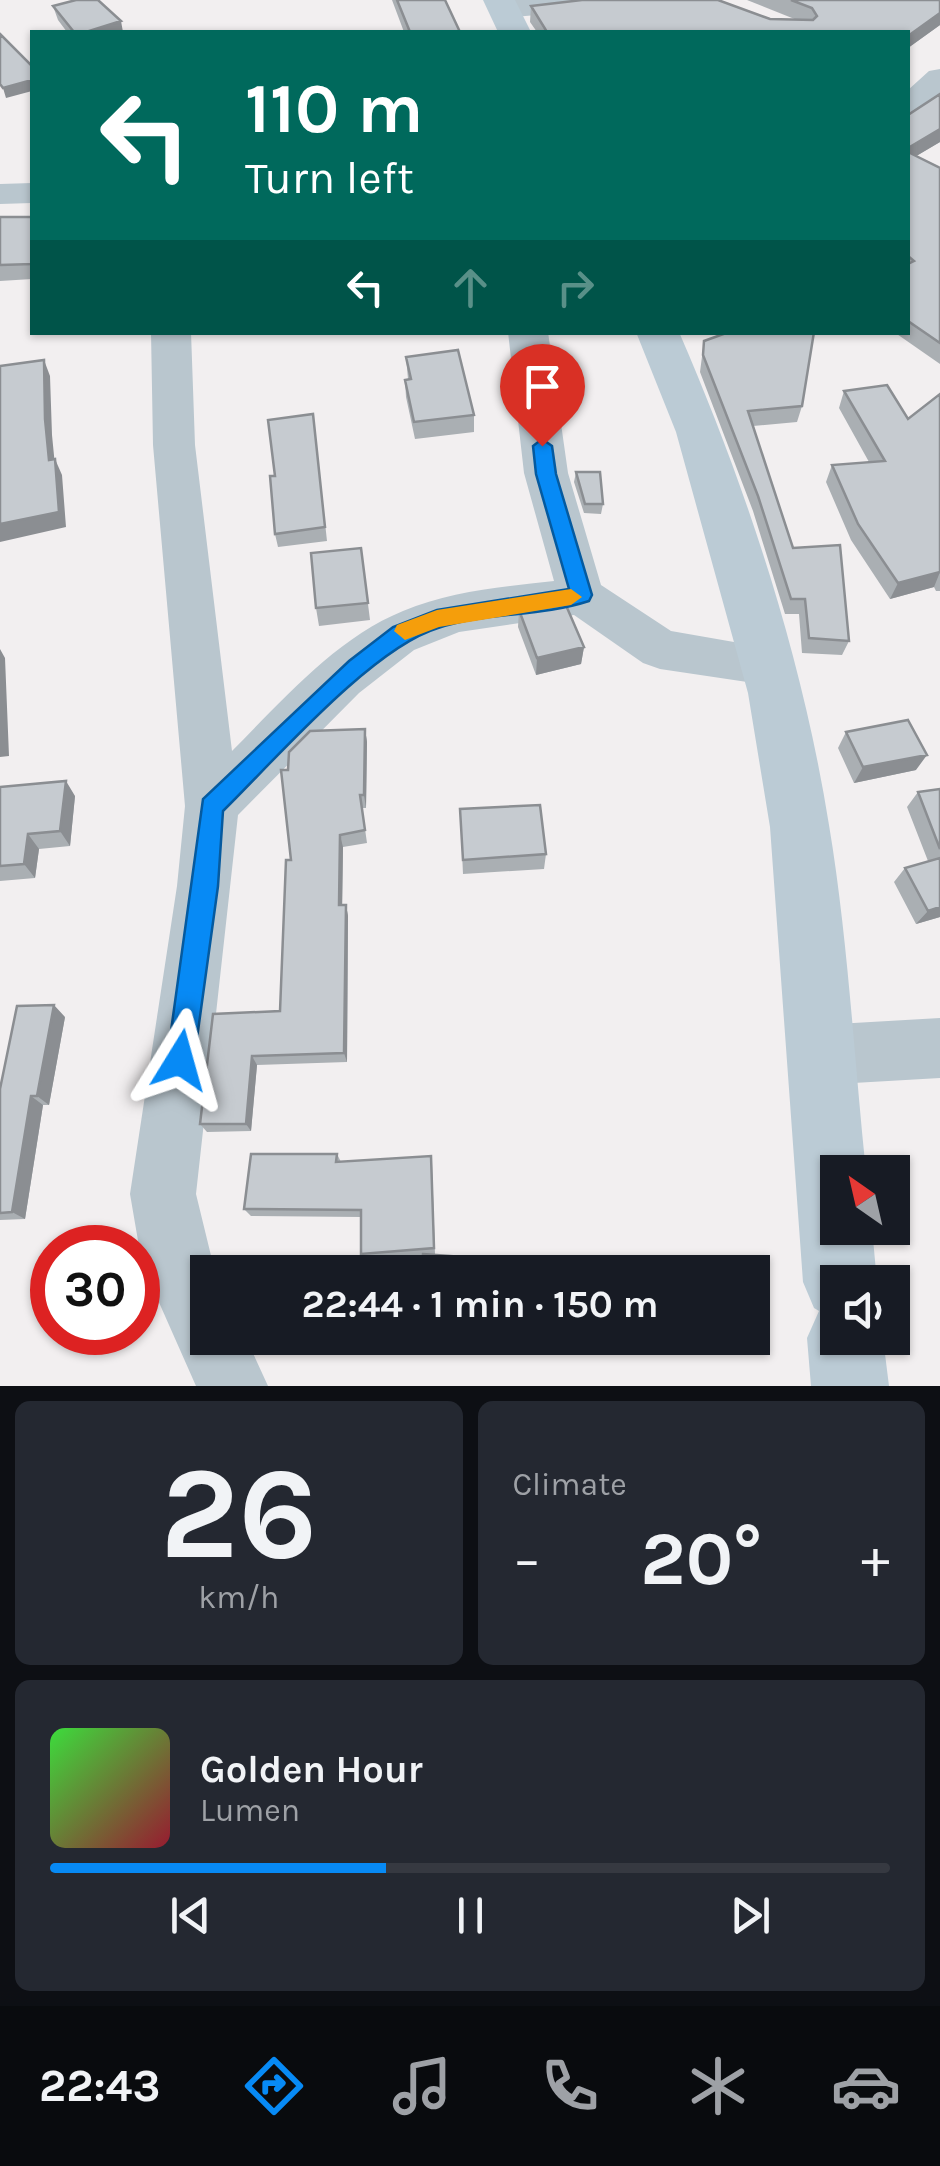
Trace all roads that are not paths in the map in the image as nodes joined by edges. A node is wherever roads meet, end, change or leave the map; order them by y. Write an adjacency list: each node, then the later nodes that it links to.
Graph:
1 (606, 0): 2 (street)
2 (505, 14)
3 (30, 192): 4 (street)
4 (0, 194)
5 (171, 335): 10 (street)
6 (528, 335): 8 (street)
7 (658, 335): 9 (main road)
8 (581, 595): 9 (street); 10 (street)
9 (768, 665): 12 (main road)
10 (212, 806): 14 (street)
11 (940, 1048): 12 (street)
12 (819, 1055): 13 (main road)
13 (838, 1265)
14 (190, 1296)
15 (218, 1355): 17 (street)
16 (847, 1355): 18 (main road)
17 (234, 1386)
18 (850, 1386)

